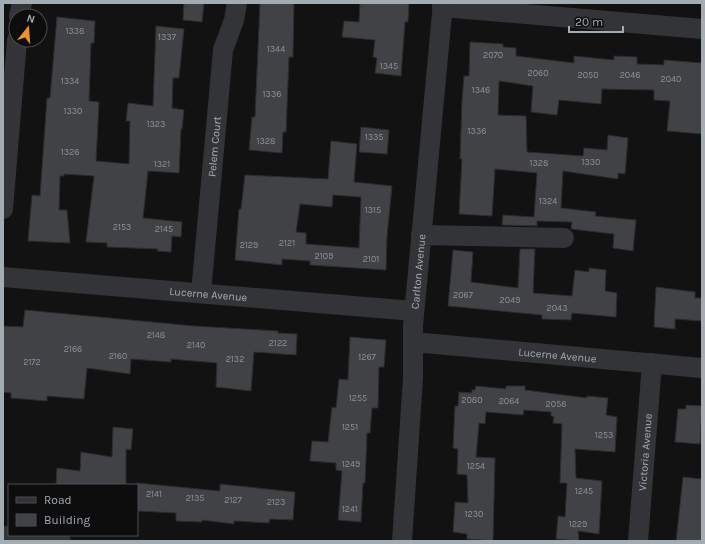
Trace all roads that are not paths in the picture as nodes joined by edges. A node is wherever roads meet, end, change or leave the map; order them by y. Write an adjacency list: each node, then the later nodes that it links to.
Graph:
1 (237, 3): 9 (street, Pelem Court)
2 (442, 5): 3 (street); 6 (street, Carlton Avenue)
3 (702, 29)
4 (16, 48): 5 (street)
5 (3, 209)
6 (421, 235): 7 (street); 10 (street, Carlton Avenue)
7 (564, 238)
8 (3, 277): 9 (street, Lucerne Avenue)
9 (201, 293): 10 (street, Lucerne Avenue)
10 (414, 311): 11 (street, Carlton Avenue)
11 (413, 342): 12 (street, Lucerne Avenue); 16 (street, Carlton Avenue)
12 (652, 363): 13 (street, Lucerne Avenue); 17 (street, Victoria Avenue)
13 (702, 368)
14 (3, 536): 15 (street)
15 (61, 541)
16 (402, 541)
17 (638, 541)

